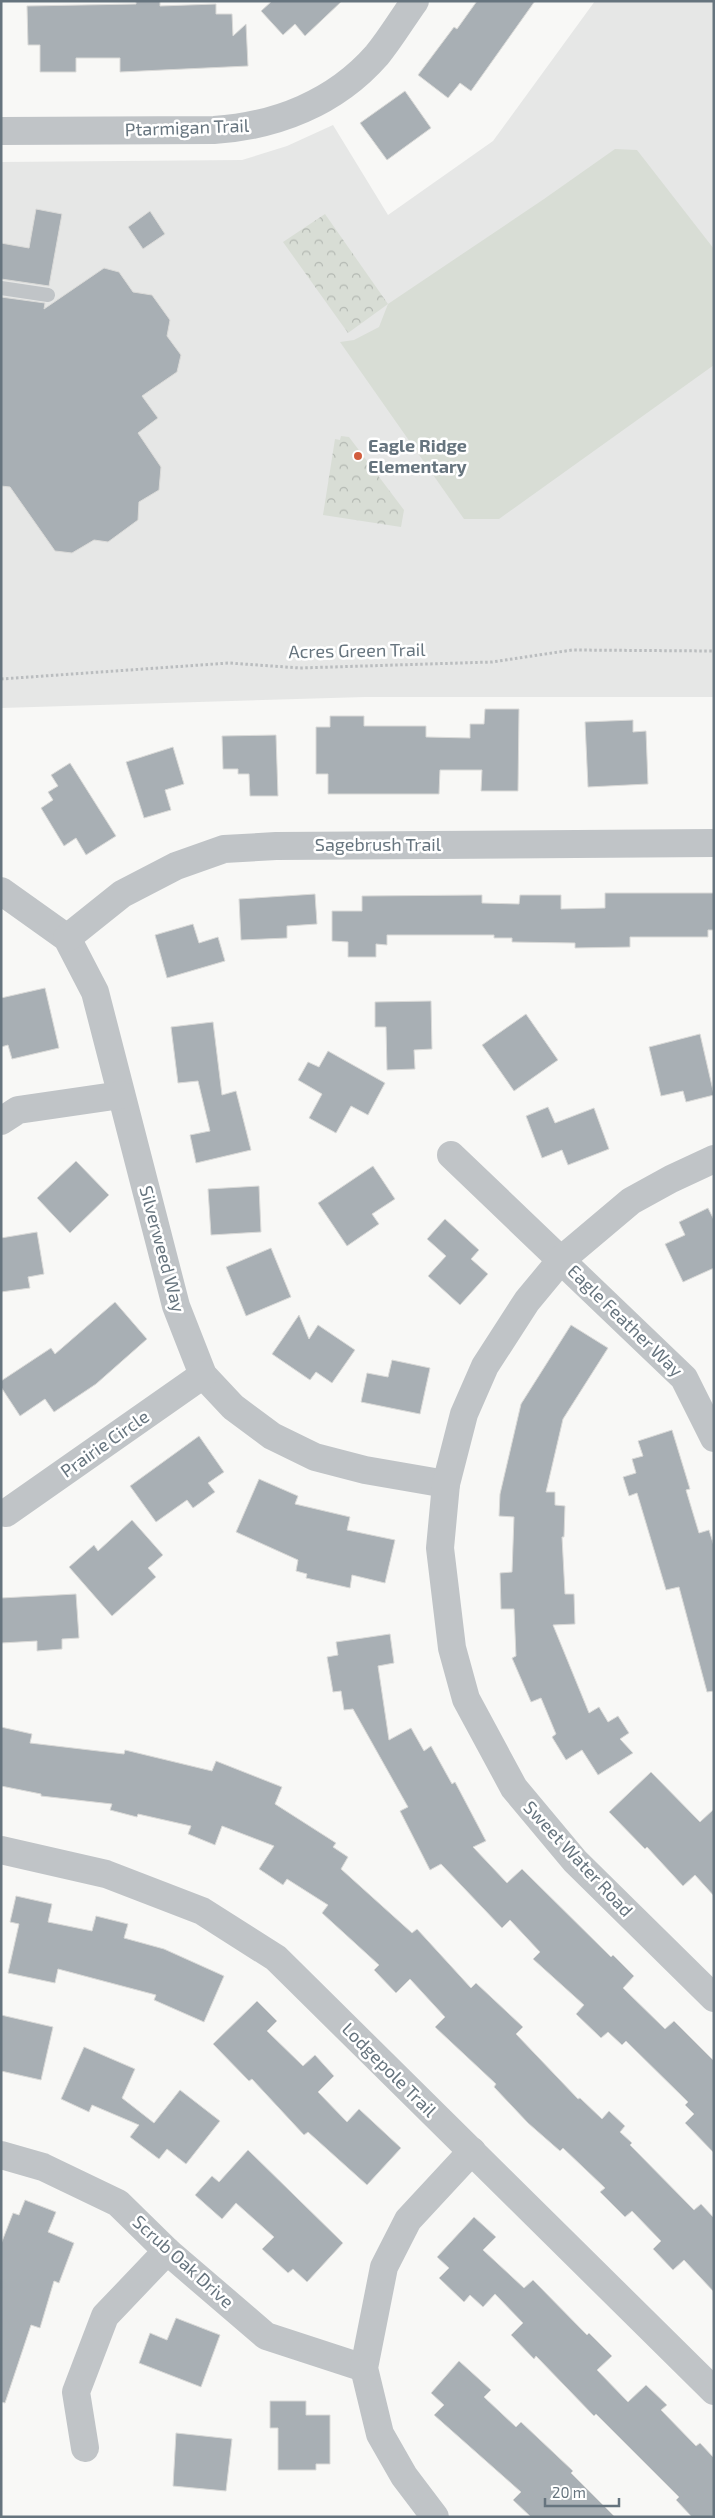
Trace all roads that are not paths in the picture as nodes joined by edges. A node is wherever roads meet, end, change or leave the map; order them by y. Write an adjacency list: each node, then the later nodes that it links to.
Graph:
1 (414, 1): 2 (street, Ptarmigan Trail)
2 (1, 131)
3 (1, 288): 4 (lane)
4 (48, 295)
5 (714, 843): 7 (street, Sagebrush Trail)
6 (1, 891): 7 (street, Silverweed Way)
7 (67, 938): 8 (street, Silverweed Way)
8 (121, 1095): 9 (street); 13 (street, Silverweed Way)
9 (1, 1121)
10 (451, 1155): 12 (street, Eagle Feather Way)
11 (714, 1159): 12 (street, Sweet Water Road)
12 (561, 1260): 14 (street, Eagle Feather Way); 15 (street, Sweet Water Road)
13 (203, 1375): 15 (street, Silverweed Way); 16 (street, Prairie Circle)
14 (714, 1438)
15 (446, 1484): 18 (street, Sweet Water Road)
16 (6, 1513)
17 (1, 1850): 19 (street, Lodgepole Trail)
18 (714, 1998)
19 (472, 2151): 22 (street); 23 (street, Lodgepole Trail)
20 (1, 2155): 21 (street, Scrub Oak Drive)
21 (167, 2251): 22 (street, Scrub Oak Drive); 24 (street)
22 (364, 2368): 25 (street)
23 (714, 2391)
24 (85, 2448)
25 (435, 2517)

